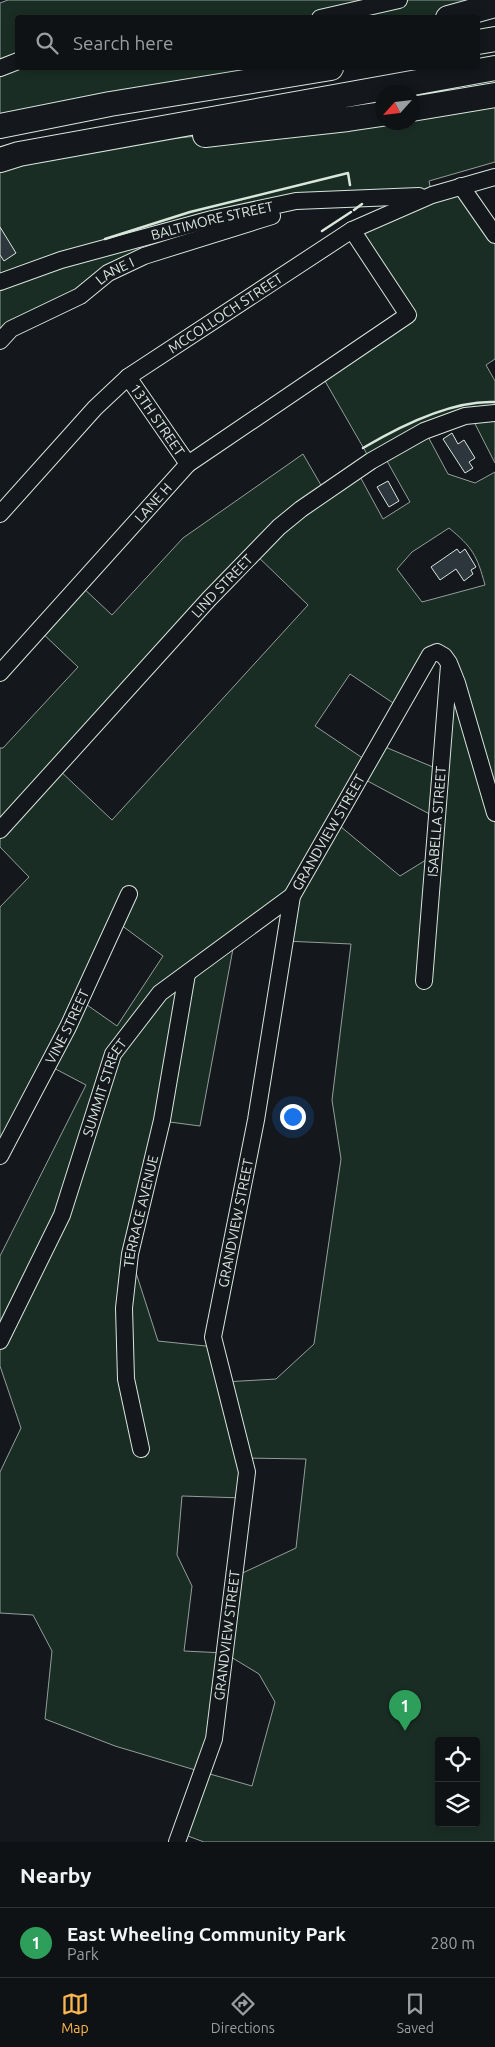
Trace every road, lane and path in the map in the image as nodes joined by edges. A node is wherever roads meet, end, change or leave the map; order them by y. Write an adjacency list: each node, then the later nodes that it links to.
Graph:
1 (399, 0): 3 (street)
2 (495, 5): 4 (highway)
3 (333, 15)
4 (459, 15)
5 (495, 40): 6 (highway)
6 (480, 42)
7 (15, 62): 8 (street)
8 (0, 68)
9 (495, 68): 17 (highway)
10 (245, 70): 13 (highway)
11 (319, 70): 13 (highway)
12 (495, 95): 14 (highway)
13 (110, 104): 16 (highway)
14 (420, 108)
15 (375, 115): 17 (highway)
16 (0, 126)
17 (10, 157)
18 (495, 176): 19 (street, MCCOLLOCH STREET)
19 (461, 186): 20 (street, MCCOLLOCH STREET); 23 (street)
20 (432, 195): 21 (street, BALTIMORE STREET); 22 (street, MCCOLLOCH STREET)
21 (296, 201): 24 (street, BALTIMORE STREET); 25 (street, LANE I)
22 (352, 230): 26 (street, MCCOLLOCH STREET); 28 (street, LANE H)
23 (495, 235)
24 (0, 282)
25 (0, 341)
26 (128, 377): 28 (street, 13TH STREET); 29 (street, MCCOLLOCH STREET)
27 (495, 413): 33 (street, LIND STREET)
28 (188, 464): 31 (street, LANE H)
29 (0, 514)
30 (449, 663): 32 (street); 35 (street, GRANDVIEW STREET); 37 (street, ISABELLA STREET)
31 (0, 673)
32 (495, 813)
33 (0, 830)
34 (129, 894): 38 (street, VINE STREET)
35 (292, 896): 36 (street, SUMMIT STREET); 41 (street, GRANDVIEW STREET)
36 (187, 974): 39 (street, SUMMIT STREET); 40 (street, TERRACE AVENUE)
37 (424, 981)
38 (0, 1156)
39 (0, 1341)
40 (141, 1449)
41 (177, 1842)

